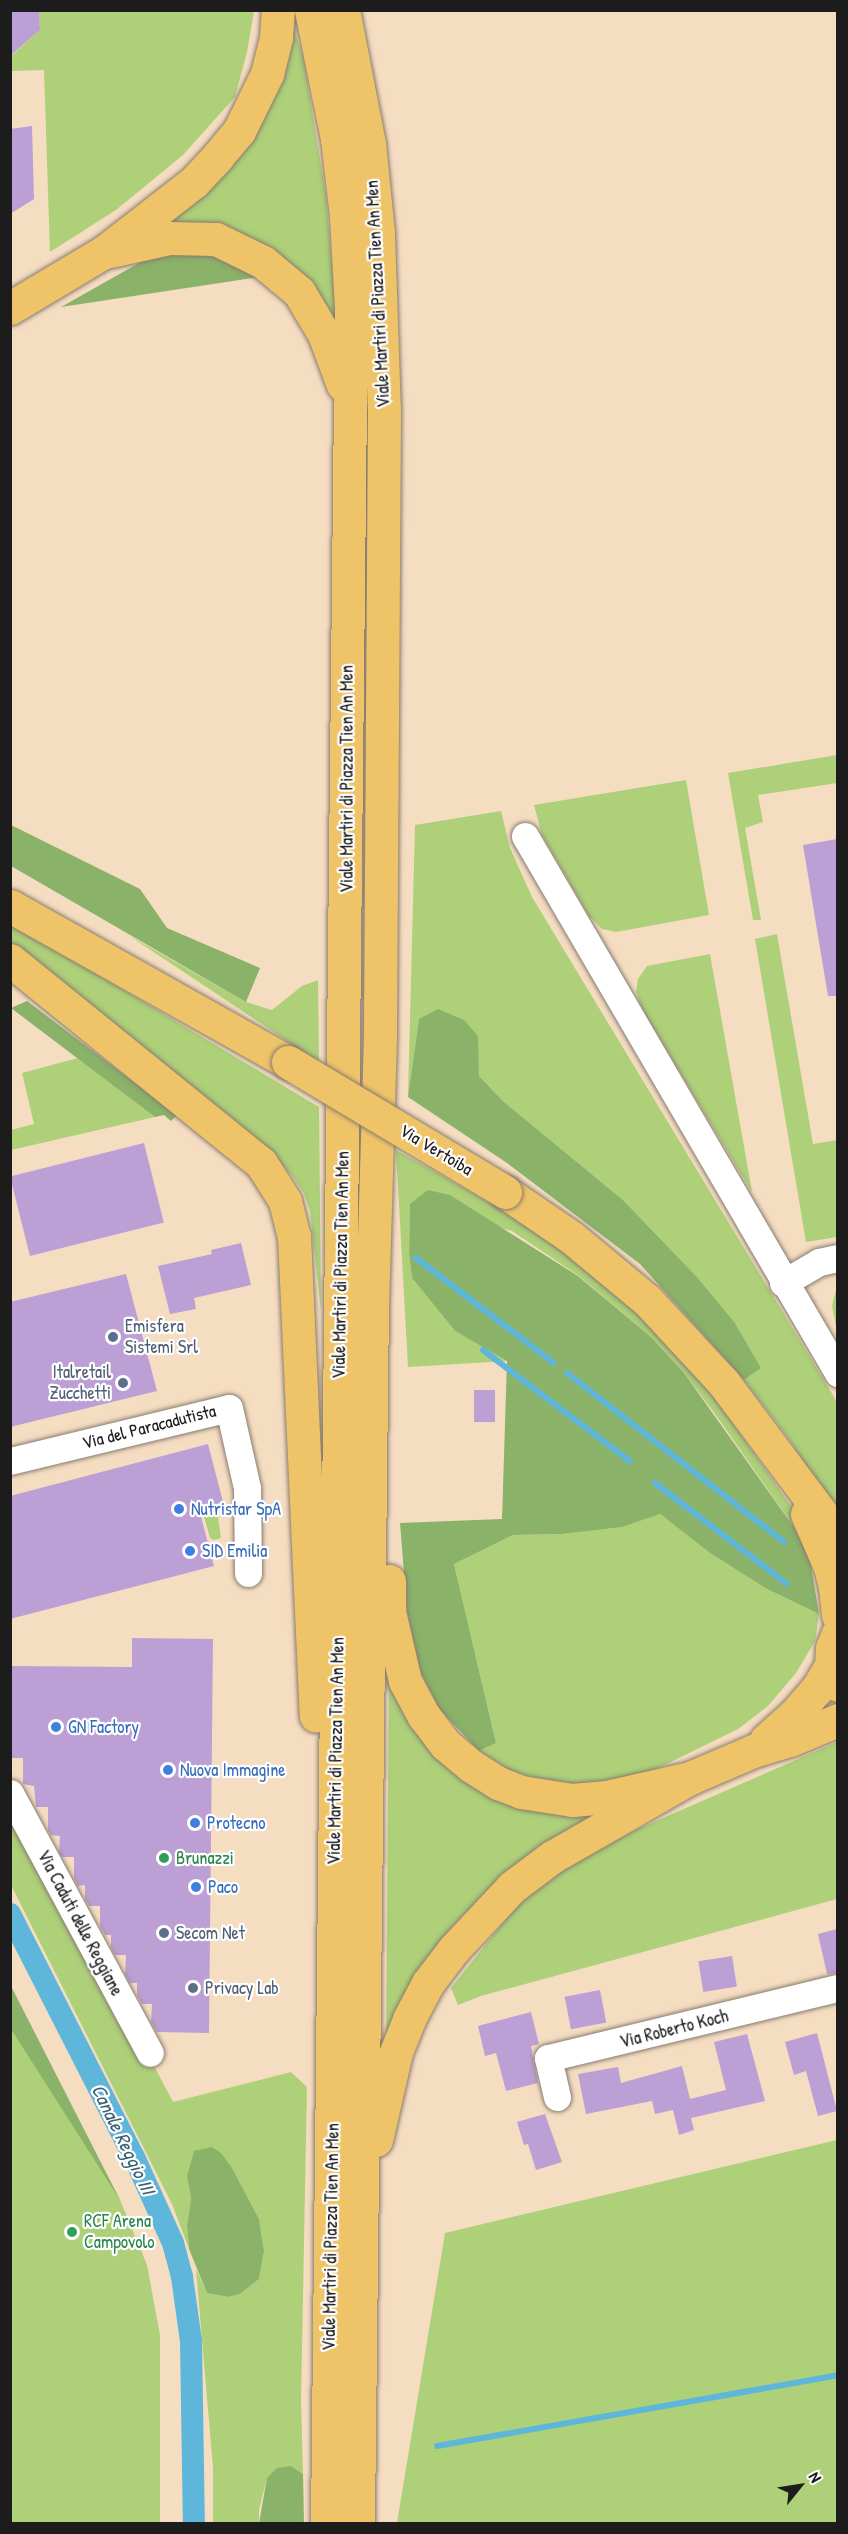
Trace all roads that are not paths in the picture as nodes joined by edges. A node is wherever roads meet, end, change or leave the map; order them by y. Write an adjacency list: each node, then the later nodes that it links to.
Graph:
1 (278, 10): 4 (main road)
2 (311, 10): 6 (main road, Viale Martiri di Piazza Tien An Men)
3 (343, 10): 12 (main road, Viale Martiri di Piazza Tien An Men)
4 (104, 252): 5 (main road); 6 (main road)
5 (10, 308)
6 (350, 405): 25 (main road, Viale Martiri di Piazza Tien An Men)
7 (525, 836): 11 (street)
8 (10, 906): 15 (main road, Via Vertoiba, bridge)
9 (10, 960): 25 (main road)
10 (837, 1258): 11 (street)
11 (783, 1283): 13 (street)
12 (372, 1302): 23 (main road); 29 (main road, Viale Martiri di Piazza Tien An Men)
13 (837, 1373)
14 (10, 1461): 17 (street, Via del Paracadutista)
15 (792, 1479): 16 (main road, Via Vertoiba); 18 (main road, Via Vertoiba)
16 (837, 1536)
17 (248, 1573)
18 (837, 1615)
19 (837, 1633): 20 (main road)
20 (834, 1675): 22 (main road)
21 (837, 1720): 22 (main road)
22 (753, 1751): 23 (main road)
23 (690, 1778): 29 (main road)
24 (10, 1793): 27 (street, Via Caduti delle Reggiane)
25 (334, 1908): 30 (main road, Viale Martiri di Piazza Tien An Men)
26 (837, 1988): 28 (street, Via Roberto Koch)
27 (150, 2053)
28 (557, 2097)
29 (362, 2187): 31 (main road, Viale Martiri di Piazza Tien An Men)
30 (327, 2523)
31 (358, 2523)

